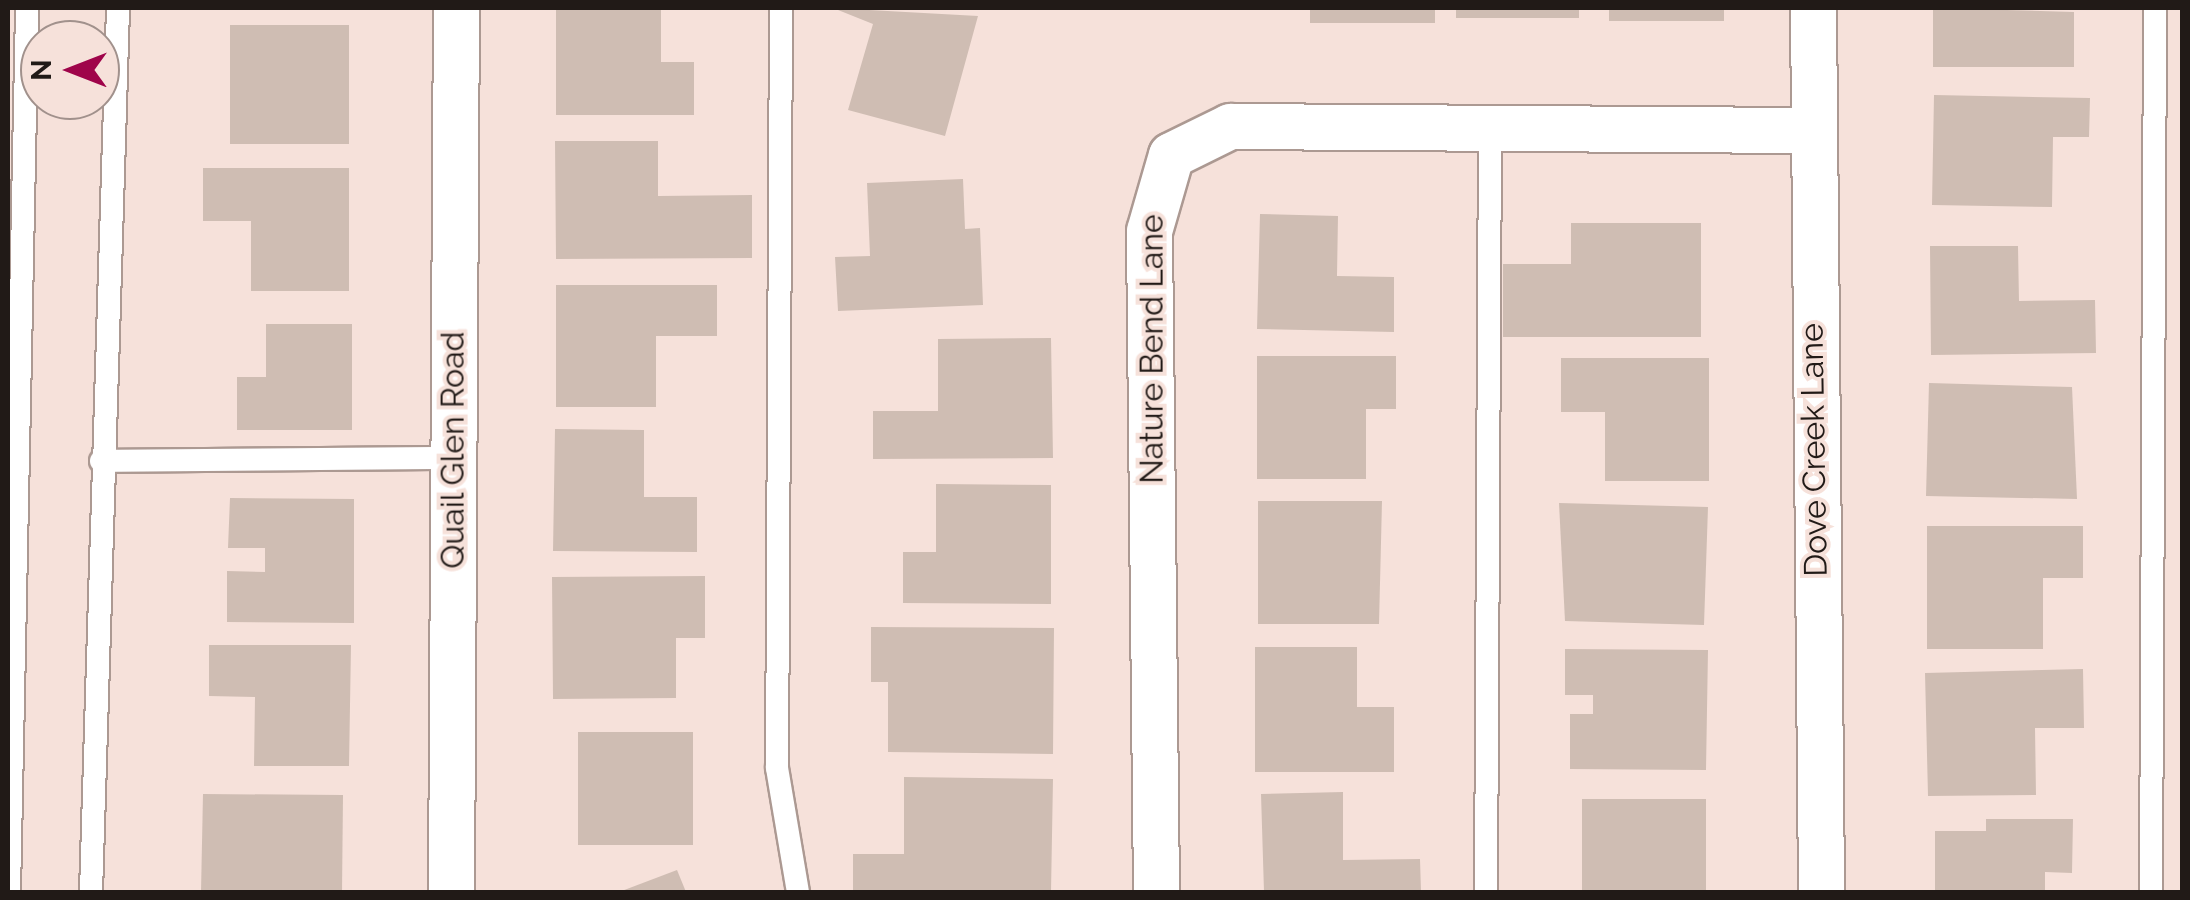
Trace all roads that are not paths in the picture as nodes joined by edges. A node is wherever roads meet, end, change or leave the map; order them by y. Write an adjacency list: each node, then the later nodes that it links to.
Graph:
1 (27, 8): 11 (lane)
2 (118, 8): 10 (lane)
3 (456, 8): 9 (street, Quail Glen Road)
4 (781, 8): 14 (lane)
5 (1813, 8): 8 (street, Dove Creek Lane)
6 (2155, 8): 18 (lane)
7 (1490, 124): 8 (street, Nature Bend Lane); 15 (street, Nature Bend Lane); 16 (lane)
8 (1810, 130): 17 (street, Dove Creek Lane)
9 (453, 458): 10 (lane); 13 (street, Quail Glen Road)
10 (101, 460): 12 (lane)
11 (8, 892)
12 (91, 892)
13 (452, 892)
14 (798, 892)
15 (1156, 892)
16 (1486, 892)
17 (1821, 892)
18 (2151, 892)

